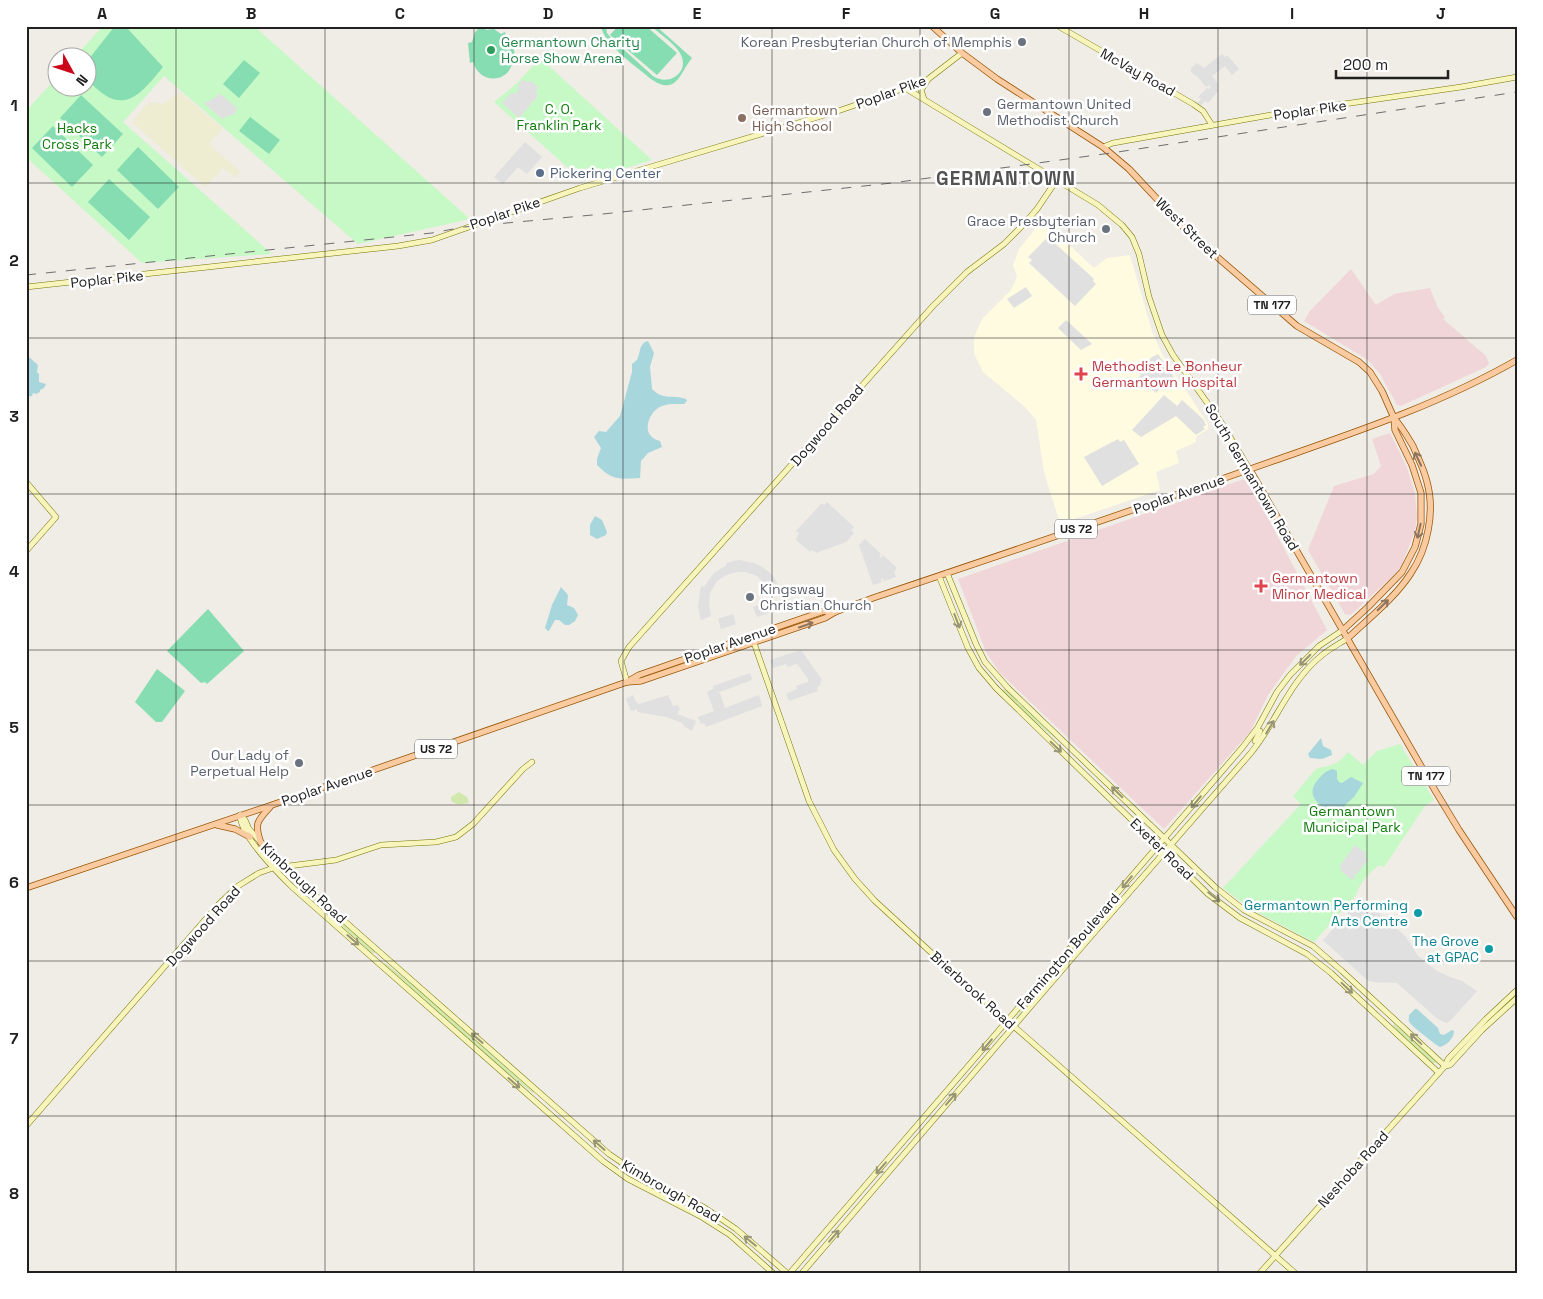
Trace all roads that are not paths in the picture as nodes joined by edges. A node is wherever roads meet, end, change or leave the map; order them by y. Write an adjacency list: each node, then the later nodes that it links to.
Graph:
1 (280, 26): 2 (street)
2 (302, 26)
3 (932, 26): 5 (main road, TN 177)
4 (1058, 26): 10 (street, McVay Road)
5 (962, 53): 7 (street, Poplar Pike); 11 (main road, West Street / TN 177)
6 (1517, 77): 10 (street, Poplar Pike)
7 (927, 80): 8 (street, Poplar Pike); 9 (street)
8 (905, 88): 9 (street, South Germantown Road); 13 (street, Poplar Pike)
9 (926, 101): 12 (street, South Germantown Road)
10 (1212, 125): 11 (street, Poplar Pike)
11 (1103, 147): 15 (main road, West Street / TN 177)
12 (1056, 181): 16 (street, South Germantown Road); 26 (street, Dogwood Road)
13 (26, 287)
14 (1517, 360): 15 (main road, Poplar Avenue / US 72)
15 (1394, 418): 16 (main road, Poplar Avenue / US 72); 22 (main road, one-way to 22); 24 (main road, one-way to 15)
16 (1250, 470): 19 (main road, Poplar Avenue / US 72); 22 (main road, South Germantown Road / TN 177)
17 (26, 482): 18 (street)
18 (26, 551)
19 (947, 573): 20 (main road, Poplar Avenue / US 72); 37 (street, Exeter Road, one-way to 19)
20 (939, 576): 21 (main road, Poplar Avenue / US 72); 39 (street, Exeter Road, one-way to 39)
21 (835, 612): 23 (main road, Poplar Avenue); 25 (main road, Poplar Avenue / US 72, one-way to 21)
22 (1343, 630): 24 (main road, South Germantown Road / TN 177); 27 (street, Farmington Boulevard, one-way to 27)
23 (752, 636): 25 (street, Brierbrook Road); 26 (main road, Poplar Avenue)
24 (1348, 638): 27 (street, Farmington Boulevard, one-way to 24); 45 (main road, South Germantown Road / TN 177)
25 (754, 644): 26 (main road, Poplar Avenue / US 72); 48 (street, Brierbrook Road)
26 (626, 682): 33 (main road, Poplar Avenue / US 72)
27 (1255, 741): 28 (street, Farmington Boulevard); 30 (street, Farmington Boulevard)
28 (1246, 759): 30 (street); 32 (street, Farmington Boulevard)
29 (532, 762): 42 (street, Dogwood Road)
30 (1222, 771): 31 (street, Farmington Boulevard)
31 (1213, 782): 32 (street); 37 (street, Farmington Boulevard, one-way to 37)
32 (1220, 789): 40 (street, Farmington Boulevard)
33 (272, 806): 34 (main road, Poplar Avenue / US 72); 38 (main road)
34 (240, 816): 35 (main road, Poplar Avenue / US 72); 36 (street, Kimbrough Road); 38 (street, Kimbrough Road)
35 (215, 825): 36 (main road); 44 (main road, Poplar Avenue / US 72)
36 (250, 837): 43 (street, Kimbrough Road)
37 (1164, 838): 39 (street, Farmington Boulevard); 40 (street, Exeter Road)
38 (261, 842): 42 (street, Kimbrough Road)
39 (1158, 845): 41 (street, Exeter Road); 48 (street, Farmington Boulevard, one-way to 48)
40 (1172, 845): 41 (street, Farmington Boulevard); 50 (street, Exeter Road, one-way to 40)
41 (1166, 852): 49 (street, Farmington Boulevard); 51 (street, Exeter Road, one-way to 51)
42 (283, 867): 43 (street, Dogwood Road); 57 (street, Kimbrough Road, one-way to 42)
43 (273, 868): 54 (street, Dogwood Road); 56 (street, Kimbrough Road, one-way to 56)
44 (26, 888)
45 (1517, 917)
46 (1517, 990): 50 (street, Neshoba Road)
47 (1517, 998): 50 (street, Neshoba Road)
48 (1008, 1021): 49 (street, Brierbrook Road); 52 (street, Farmington Boulevard, one-way to 52)
49 (1014, 1026): 53 (street, Farmington Boulevard, one-way to 49); 55 (street, Brierbrook Road)
50 (1445, 1066): 51 (street, Neshoba Road)
51 (1439, 1072): 55 (street, Neshoba Road)
52 (929, 1113): 53 (street); 57 (street, Farmington Boulevard, one-way to 57)
53 (935, 1118): 58 (street, Farmington Boulevard, one-way to 53)
54 (26, 1126)
55 (1276, 1255): 59 (street, Neshoba Road); 60 (street, Brierbrook Road)
56 (773, 1273)
57 (789, 1273)
58 (802, 1273)
59 (1260, 1273)
60 (1296, 1273)

